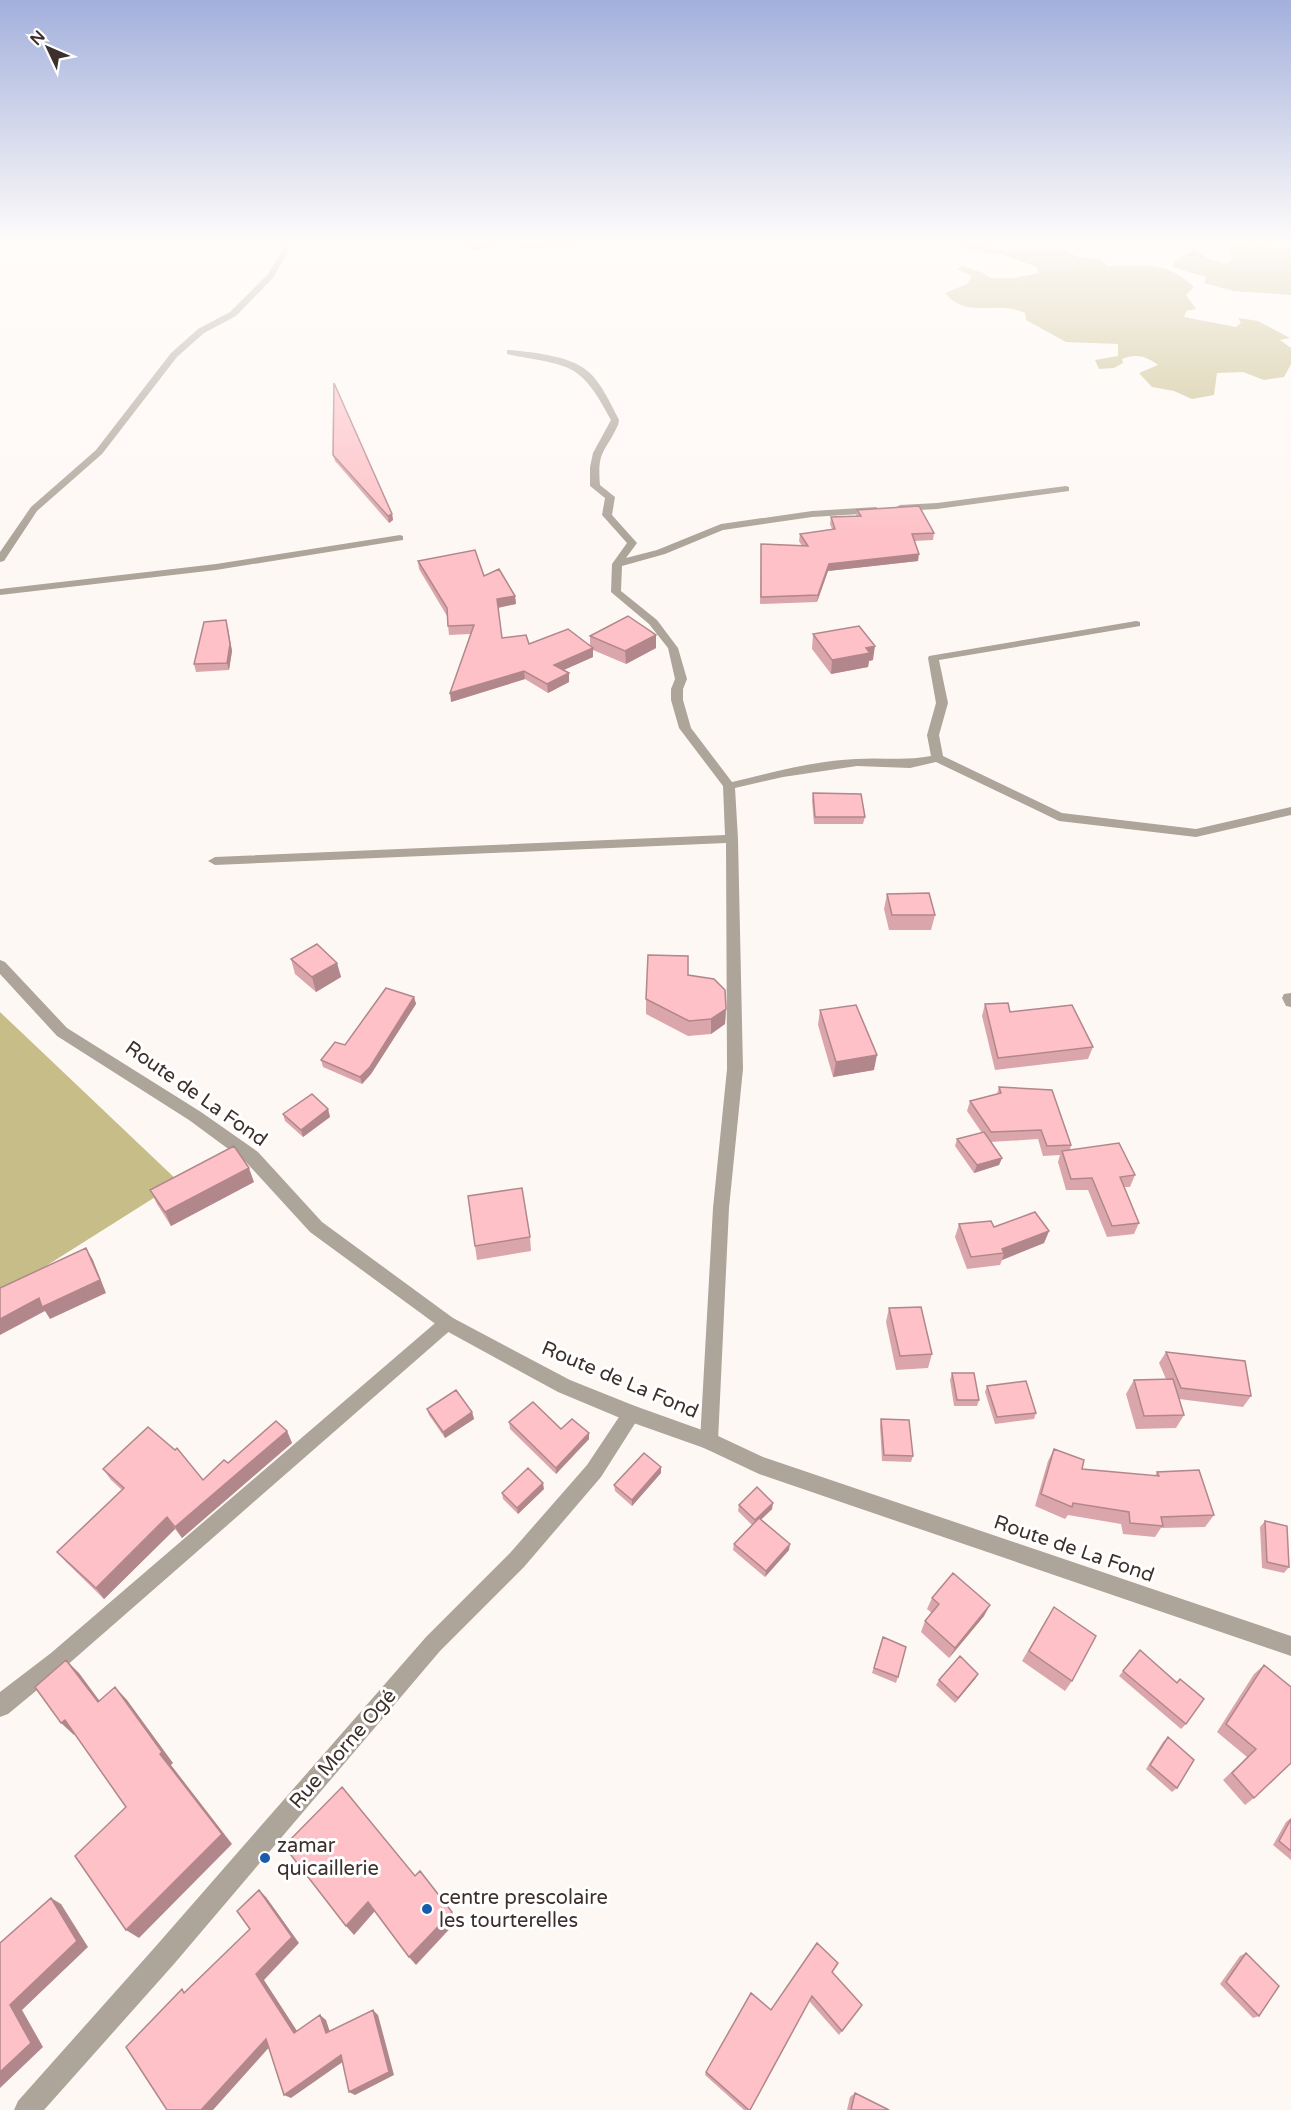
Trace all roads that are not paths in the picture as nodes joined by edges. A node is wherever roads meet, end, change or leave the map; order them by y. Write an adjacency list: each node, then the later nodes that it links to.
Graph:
1 (190, 341): 5 (street)
2 (510, 352): 6 (street)
3 (1066, 489): 6 (street)
4 (400, 538): 7 (street)
5 (0, 559)
6 (617, 564): 10 (street)
7 (0, 592)
8 (1136, 624): 9 (street)
9 (937, 758): 10 (street); 11 (street)
10 (729, 786): 12 (street)
11 (1291, 811)
12 (732, 839): 13 (street); 17 (street)
13 (215, 861)
14 (0, 965): 15 (street, Route de La Fond)
15 (447, 1323): 16 (street, Route de La Fond); 19 (street)
16 (632, 1414): 17 (street, Route de La Fond); 20 (street, Rue Morne Ogé)
17 (709, 1441): 18 (street, Route de La Fond)
18 (1291, 1646)
19 (0, 1706)
20 (27, 2110)

